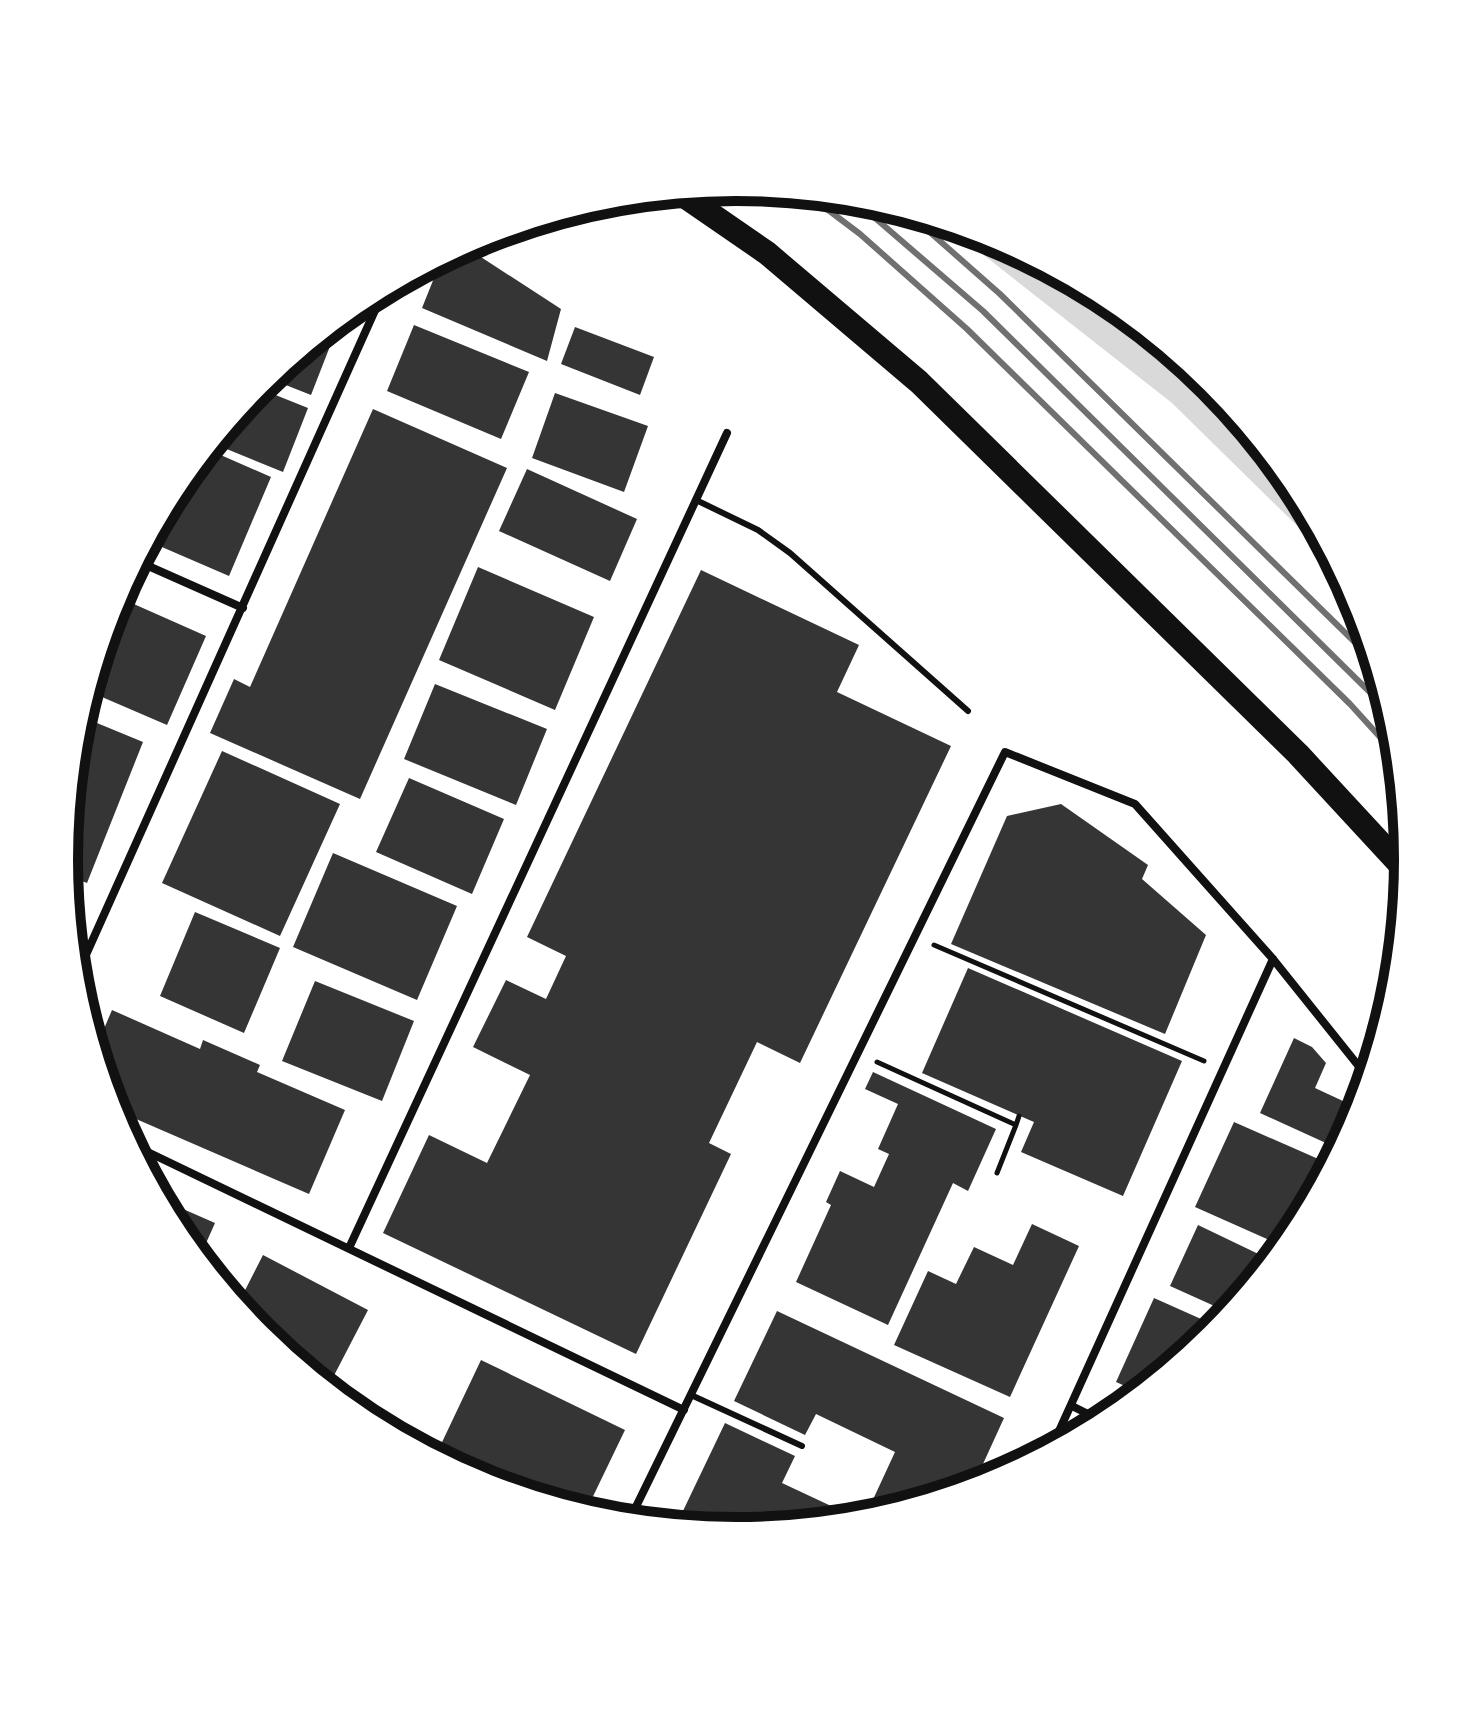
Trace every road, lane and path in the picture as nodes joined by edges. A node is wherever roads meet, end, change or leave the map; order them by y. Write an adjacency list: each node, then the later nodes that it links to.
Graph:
1 (693, 202): 8 (highway)
2 (376, 309): 6 (street)
3 (727, 433): 4 (street)
4 (696, 500): 7 (lane); 19 (street)
5 (147, 566): 6 (street)
6 (243, 608): 10 (street)
7 (968, 711)
8 (1395, 859)
9 (915, 936): 11 (street); 12 (street); 14 (path)
10 (86, 956)
11 (1273, 959): 13 (street); 14 (street)
12 (858, 1053): 16 (path); 20 (street)
13 (1361, 1069)
14 (1223, 1070): 21 (street)
15 (1019, 1116): 16 (path)
16 (1016, 1125): 18 (path)
17 (146, 1151): 19 (street)
18 (997, 1173)
19 (349, 1248): 22 (street)
20 (691, 1395): 22 (street); 25 (lane)
21 (1072, 1406): 23 (street); 24 (street)
22 (684, 1410): 26 (street)
23 (1090, 1415)
24 (1058, 1434)
25 (802, 1446)
26 (635, 1509)

